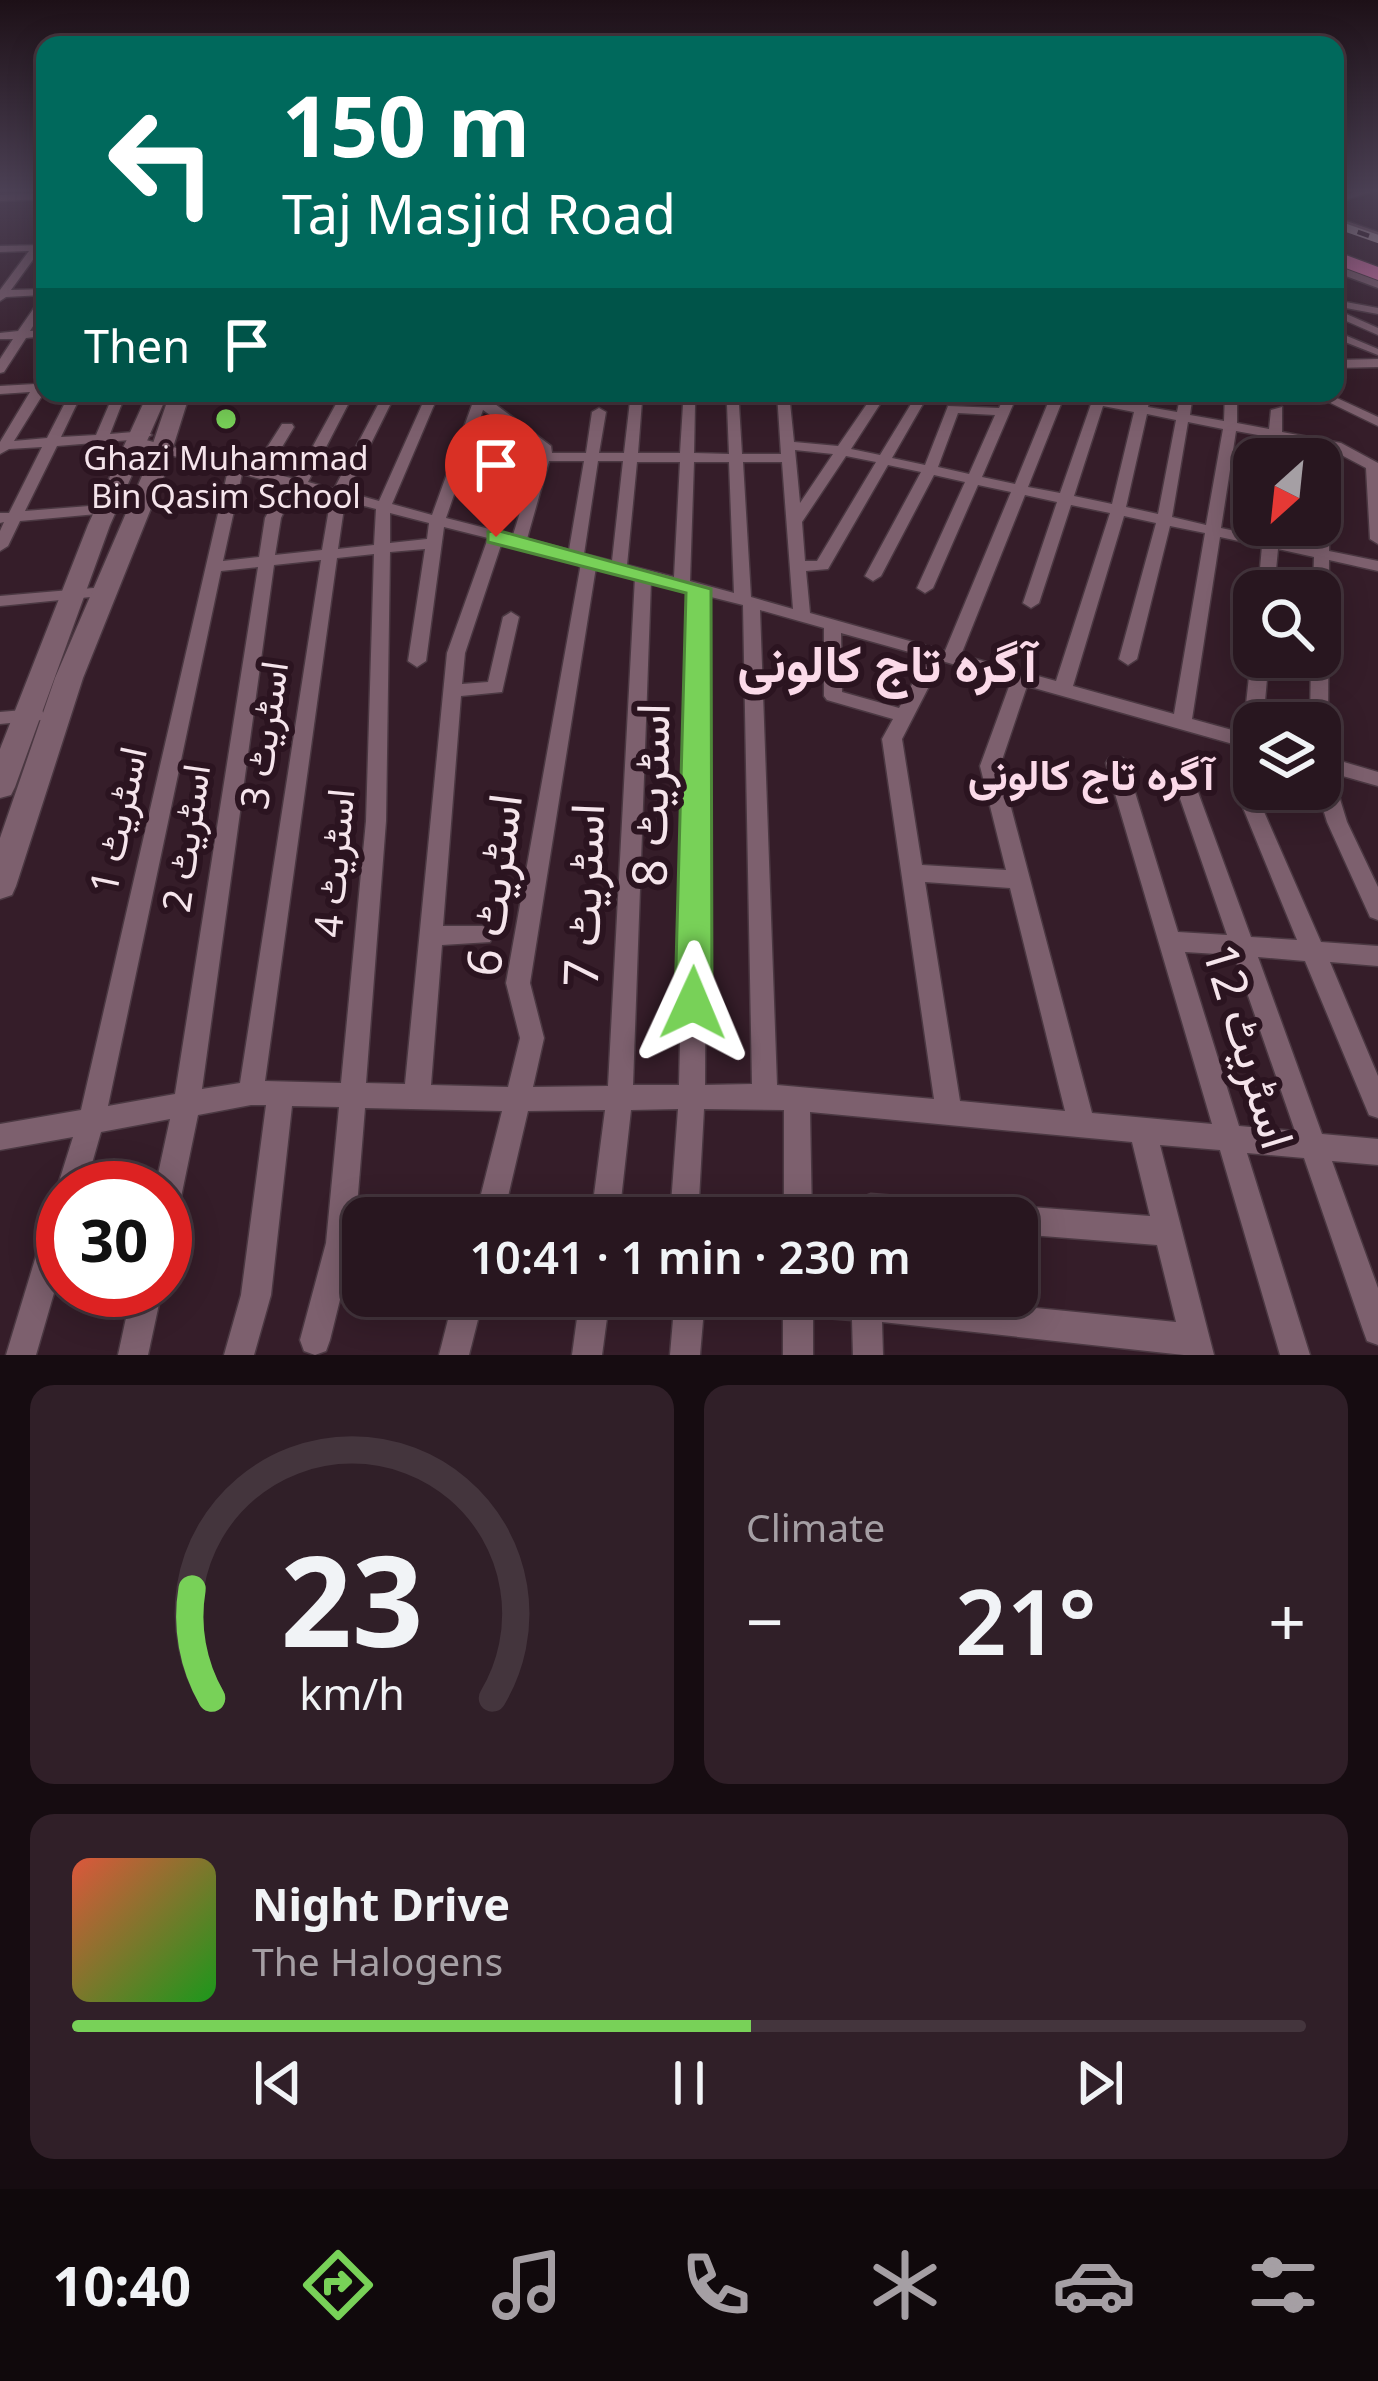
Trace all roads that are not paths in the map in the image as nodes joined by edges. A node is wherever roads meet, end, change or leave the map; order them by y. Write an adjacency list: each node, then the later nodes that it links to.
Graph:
1 (34, 254): 6 (street)
2 (1344, 261): 4 (highway)
3 (1344, 272): 5 (street)
4 (1378, 274)
5 (1378, 285)
6 (1, 295): 7 (street)
7 (36, 295)
8 (1344, 305): 10 (street)
9 (36, 311): 14 (street)
10 (1378, 311)
11 (1344, 316): 12 (street)
12 (1378, 332)
13 (36, 334): 14 (street)
14 (22, 335): 15 (street); 19 (street)
15 (0, 336)
16 (1344, 339): 17 (street)
17 (1377, 357): 18 (street)
18 (1344, 361)
19 (0, 369)
20 (36, 385): 21 (street)
21 (0, 390)
22 (36, 395): 62 (street)
23 (71, 402): 61 (street)
24 (116, 402): 57 (street)
25 (157, 402): 60 (main road)
26 (174, 402): 60 (main road)
27 (343, 402): 77 (street, اسٹریٹ 2)
28 (385, 402): 79 (street, اسٹریٹ 3)
29 (429, 402): 82 (street, اسٹریٹ 4)
30 (476, 402): 87 (street)
31 (481, 402): 66 (street)
32 (636, 402): 68 (street)
33 (784, 402): 63 (street)
34 (875, 402): 64 (street)
35 (967, 402): 47 (street)
36 (1008, 402): 51 (street)
37 (1056, 402): 78 (street)
38 (1099, 402): 80 (street)
39 (1114, 402): 48 (street)
40 (1143, 402): 48 (street)
41 (1186, 402): 52 (street)
42 (1231, 402): 54 (street)
43 (1335, 402): 53 (street)
44 (917, 404): 71 (street)
45 (689, 405): 69 (street, اسٹریٹ 8)
46 (733, 406): 70 (street)
47 (970, 410): 51 (street); 74 (street)
48 (1141, 410): 52 (street); 84 (street)
49 (1276, 410): 56 (street)
50 (599, 412): 67 (street, اسٹریٹ 6)
51 (1003, 412): 76 (street)
52 (1183, 418): 54 (street); 86 (street)
53 (1378, 422)
54 (1230, 426): 56 (street); 89 (street)
55 (287, 427): 75 (street)
56 (1276, 435): 58 (street); 59 (street)
57 (101, 438): 60 (street); 61 (street)
58 (1276, 438)
59 (1291, 438)
60 (151, 440): 72 (street); 81 (main road); 83 (main road)
61 (51, 442): 62 (street); 85 (street)
62 (2, 449)
63 (789, 451): 64 (street); 70 (street); 88 (street)
64 (842, 451): 71 (street); 88 (street)
65 (1341, 452): 73 (street)
66 (544, 457): 67 (street); 94 (street)
67 (592, 457): 68 (street); 101 (street, اسٹریٹ 6)
68 (633, 458): 69 (street); 106 (street)
69 (687, 458): 70 (street); 109 (street, اسٹریٹ 8)
70 (735, 458): 114 (street)
71 (887, 461): 74 (street); 103 (street)
72 (236, 468): 75 (street); 105 (street, اسٹریٹ 1)
73 (1376, 468): 92 (street)
74 (930, 470): 76 (street); 108 (street)
75 (258, 474): 77 (street)
76 (976, 479): 78 (street); 110 (street)
77 (295, 484): 79 (street); 102 (street, اسٹریٹ 2)
78 (1021, 489): 80 (street); 119 (street)
79 (338, 496): 82 (street); 100 (street, اسٹریٹ 3)
80 (1068, 499): 84 (street); 115 (street)
81 (141, 506): 83 (street); 111 (main road)
82 (383, 508): 87 (street); 98 (street, اسٹریٹ 4)
83 (106, 509): 85 (street); 112 (main road)
84 (1118, 510): 86 (street); 123 (street)
85 (8, 517): 95 (street)
86 (1164, 520): 89 (street); 120 (street)
87 (437, 522): 91 (street); 93 (street)
88 (794, 522): 103 (street)
89 (1214, 530): 90 (street); 129 (street)
90 (1233, 531)
91 (496, 537): 94 (street); 124 (street)
92 (1378, 539)
93 (434, 543): 98 (street); 121 (street)
94 (518, 543): 101 (street)
95 (0, 546)
96 (1302, 546): 99 (street)
97 (1322, 546): 99 (street)
98 (383, 548): 100 (street); 150 (street, اسٹریٹ 4)
99 (1322, 554): 104 (street); 125 (street)
100 (330, 555): 102 (street); 149 (street, اسٹریٹ 3)
101 (582, 559): 106 (street); 155 (street, اسٹریٹ 6)
102 (266, 562): 105 (street); 157 (street, اسٹریٹ 2)
103 (798, 566): 117 (street)
104 (1378, 566)
105 (212, 567): 160 (street, اسٹریٹ 1)
106 (619, 568): 107 (street)
107 (643, 575): 109 (street); 152 (street, اسٹریٹ 7)
108 (873, 576)
109 (690, 587): 114 (street); 153 (street, اسٹریٹ 8)
110 (925, 588)
111 (106, 592): 112 (street); 126 (main road)
112 (72, 594): 113 (street); 128 (main road)
113 (0, 601)
114 (747, 601): 117 (street); 154 (street)
115 (1031, 603)
116 (511, 617): 124 (street)
117 (802, 617): 118 (street)
118 (832, 625): 119 (street); 127 (street)
119 (944, 656): 122 (street); 127 (street)
120 (1128, 659)
121 (417, 661)
122 (1021, 677): 123 (street); 140 (street)
123 (1063, 688): 129 (street)
124 (453, 691): 143 (street)
125 (1319, 702)
126 (58, 712): 128 (street); 138 (main road)
127 (904, 716): 139 (street)
128 (12, 717): 135 (main road)
129 (1182, 722): 130 (street)
130 (1233, 736)
131 (1116, 763): 145 (street, اسٹریٹ 12)
132 (1341, 769): 133 (street)
133 (1378, 779)
134 (1185, 784): 146 (street)
135 (0, 788)
136 (1254, 810): 147 (street)
137 (1333, 810): 142 (street)
138 (6, 853): 141 (main road)
139 (912, 873): 140 (street); 159 (street)
140 (1020, 880): 161 (street)
141 (0, 886)
142 (1378, 911)
143 (432, 935): 144 (street); 151 (street)
144 (482, 935)
145 (1170, 941): 146 (street); 164 (street, اسٹریٹ 12)
146 (1242, 946): 147 (street); 165 (street)
147 (1313, 952): 148 (street); 158 (street)
148 (1378, 956)
149 (266, 1093): 150 (street); 157 (street); 188 (street, اسٹریٹ 3)
150 (349, 1093): 151 (street); 184 (street, اسٹریٹ 4)
151 (417, 1093): 155 (street)
152 (620, 1095): 153 (street); 155 (street); 170 (street, اسٹریٹ 7)
153 (692, 1095): 154 (street); 171 (street, اسٹریٹ 8)
154 (765, 1096): 156 (street)
155 (520, 1099): 169 (street, اسٹریٹ 6)
156 (797, 1099): 159 (street); 172 (street)
157 (187, 1103): 160 (street); 168 (street, اسٹریٹ 2)
158 (1378, 1106)
159 (949, 1113): 161 (street)
160 (92, 1119): 163 (street); 167 (street, اسٹریٹ 1)
161 (1082, 1125): 162 (street)
162 (1144, 1132): 164 (street); 174 (street)
163 (0, 1137)
164 (1231, 1141): 165 (street); 194 (street, اسٹریٹ 12)
165 (1312, 1148): 166 (street); 183 (street)
166 (1378, 1152)
167 (79, 1161)
168 (175, 1161)
169 (494, 1197)
170 (607, 1197)
171 (685, 1197)
172 (798, 1197)
173 (1038, 1222): 174 (street)
174 (1169, 1232): 185 (street)
175 (36, 1304): 186 (street)
176 (142, 1317): 187 (street)
177 (464, 1317): 189 (street)
178 (592, 1317): 190 (street)
179 (688, 1317): 191 (street)
180 (798, 1317): 192 (street)
181 (866, 1317): 193 (street)
182 (955, 1317): 185 (street)
183 (1378, 1330)
184 (315, 1340)
185 (1197, 1347)
186 (21, 1355)
187 (134, 1355)
188 (239, 1355)
189 (454, 1355)
190 (587, 1355)
191 (686, 1355)
192 (798, 1355)
193 (868, 1355)
194 (1295, 1355)

